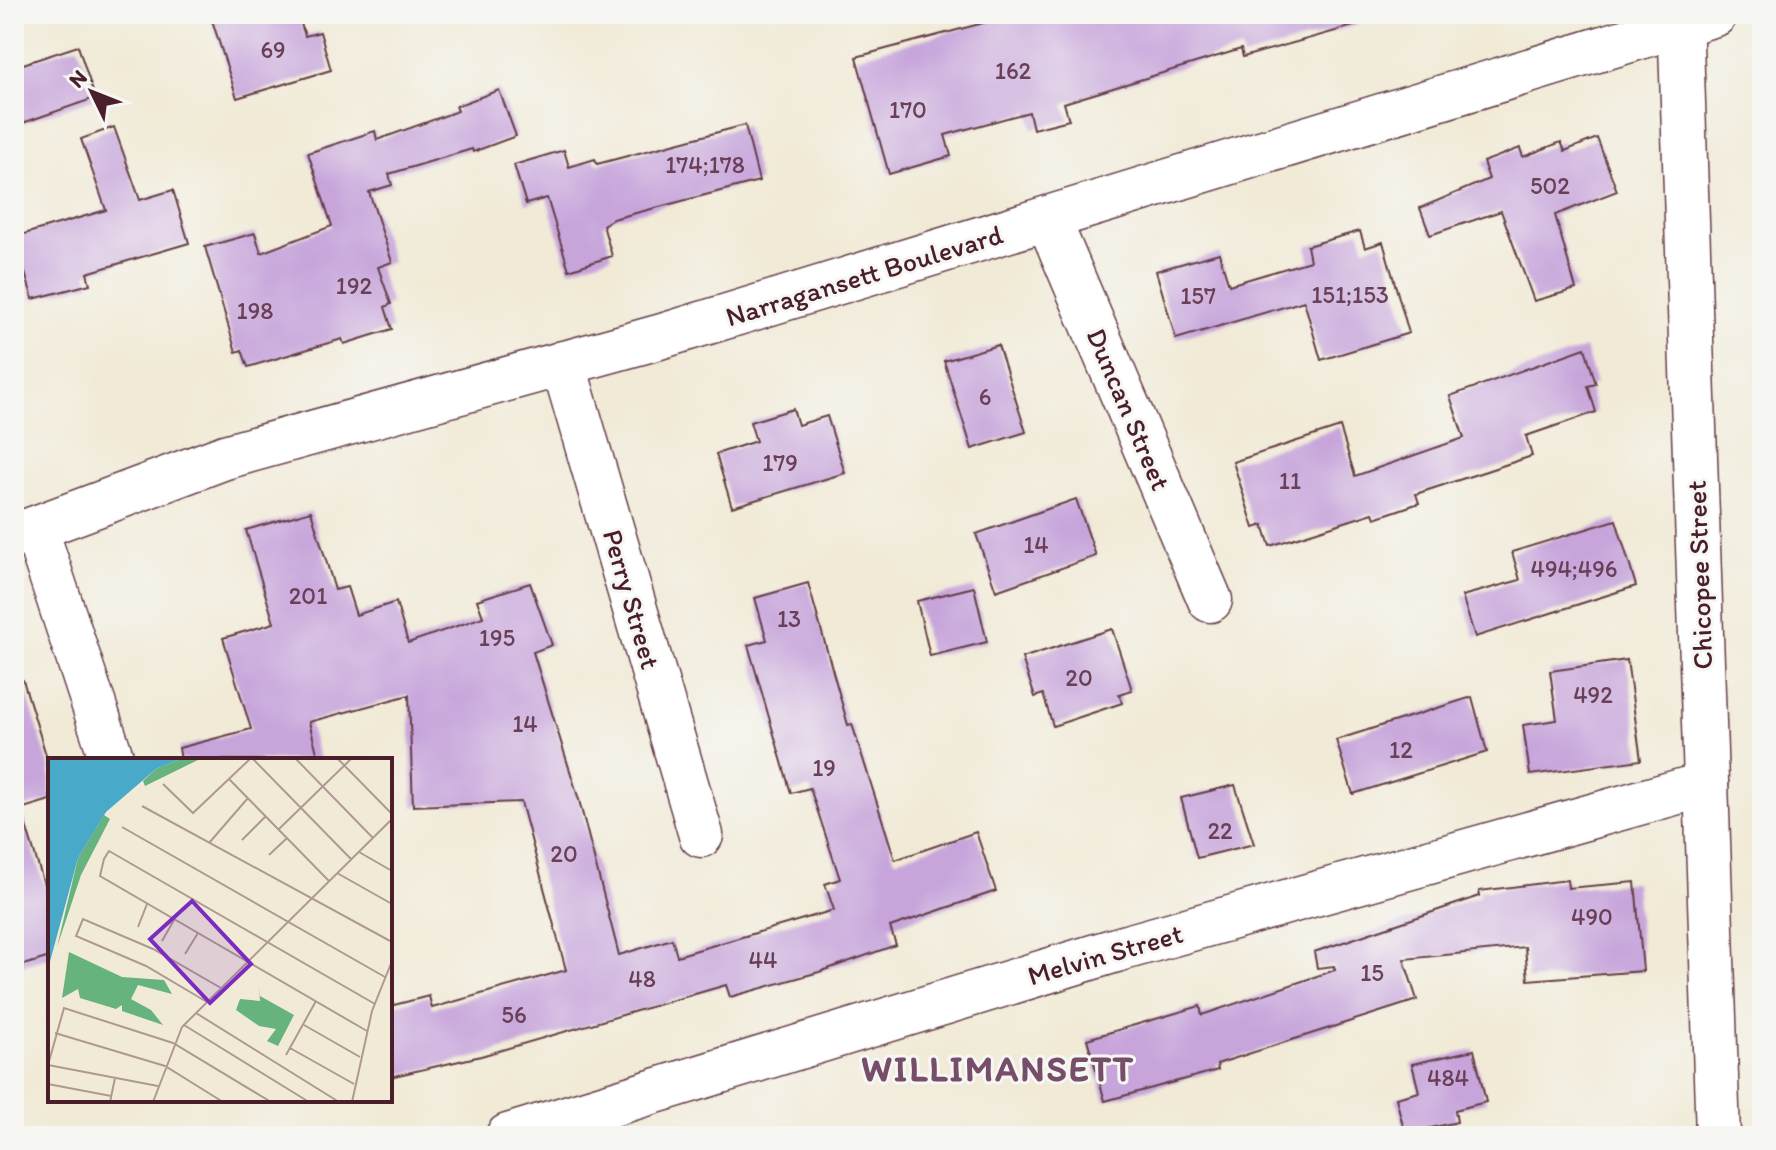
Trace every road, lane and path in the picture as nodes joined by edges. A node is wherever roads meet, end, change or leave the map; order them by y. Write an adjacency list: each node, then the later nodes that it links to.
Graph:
1 (1692, 17): 2 (street, Narragansett Boulevard); 7 (street, Chicopee Street)
2 (1048, 219): 3 (street, Narragansett Boulevard); 5 (street, Duncan Street)
3 (563, 363): 4 (street, Narragansett Boulevard); 8 (street, Perry Street)
4 (25, 533): 6 (street)
5 (1210, 600)
6 (111, 758)
7 (1706, 784): 9 (street, Melvin Street); 10 (street, Chicopee Street)
8 (701, 835)
9 (508, 1136)
10 (1718, 1136)

